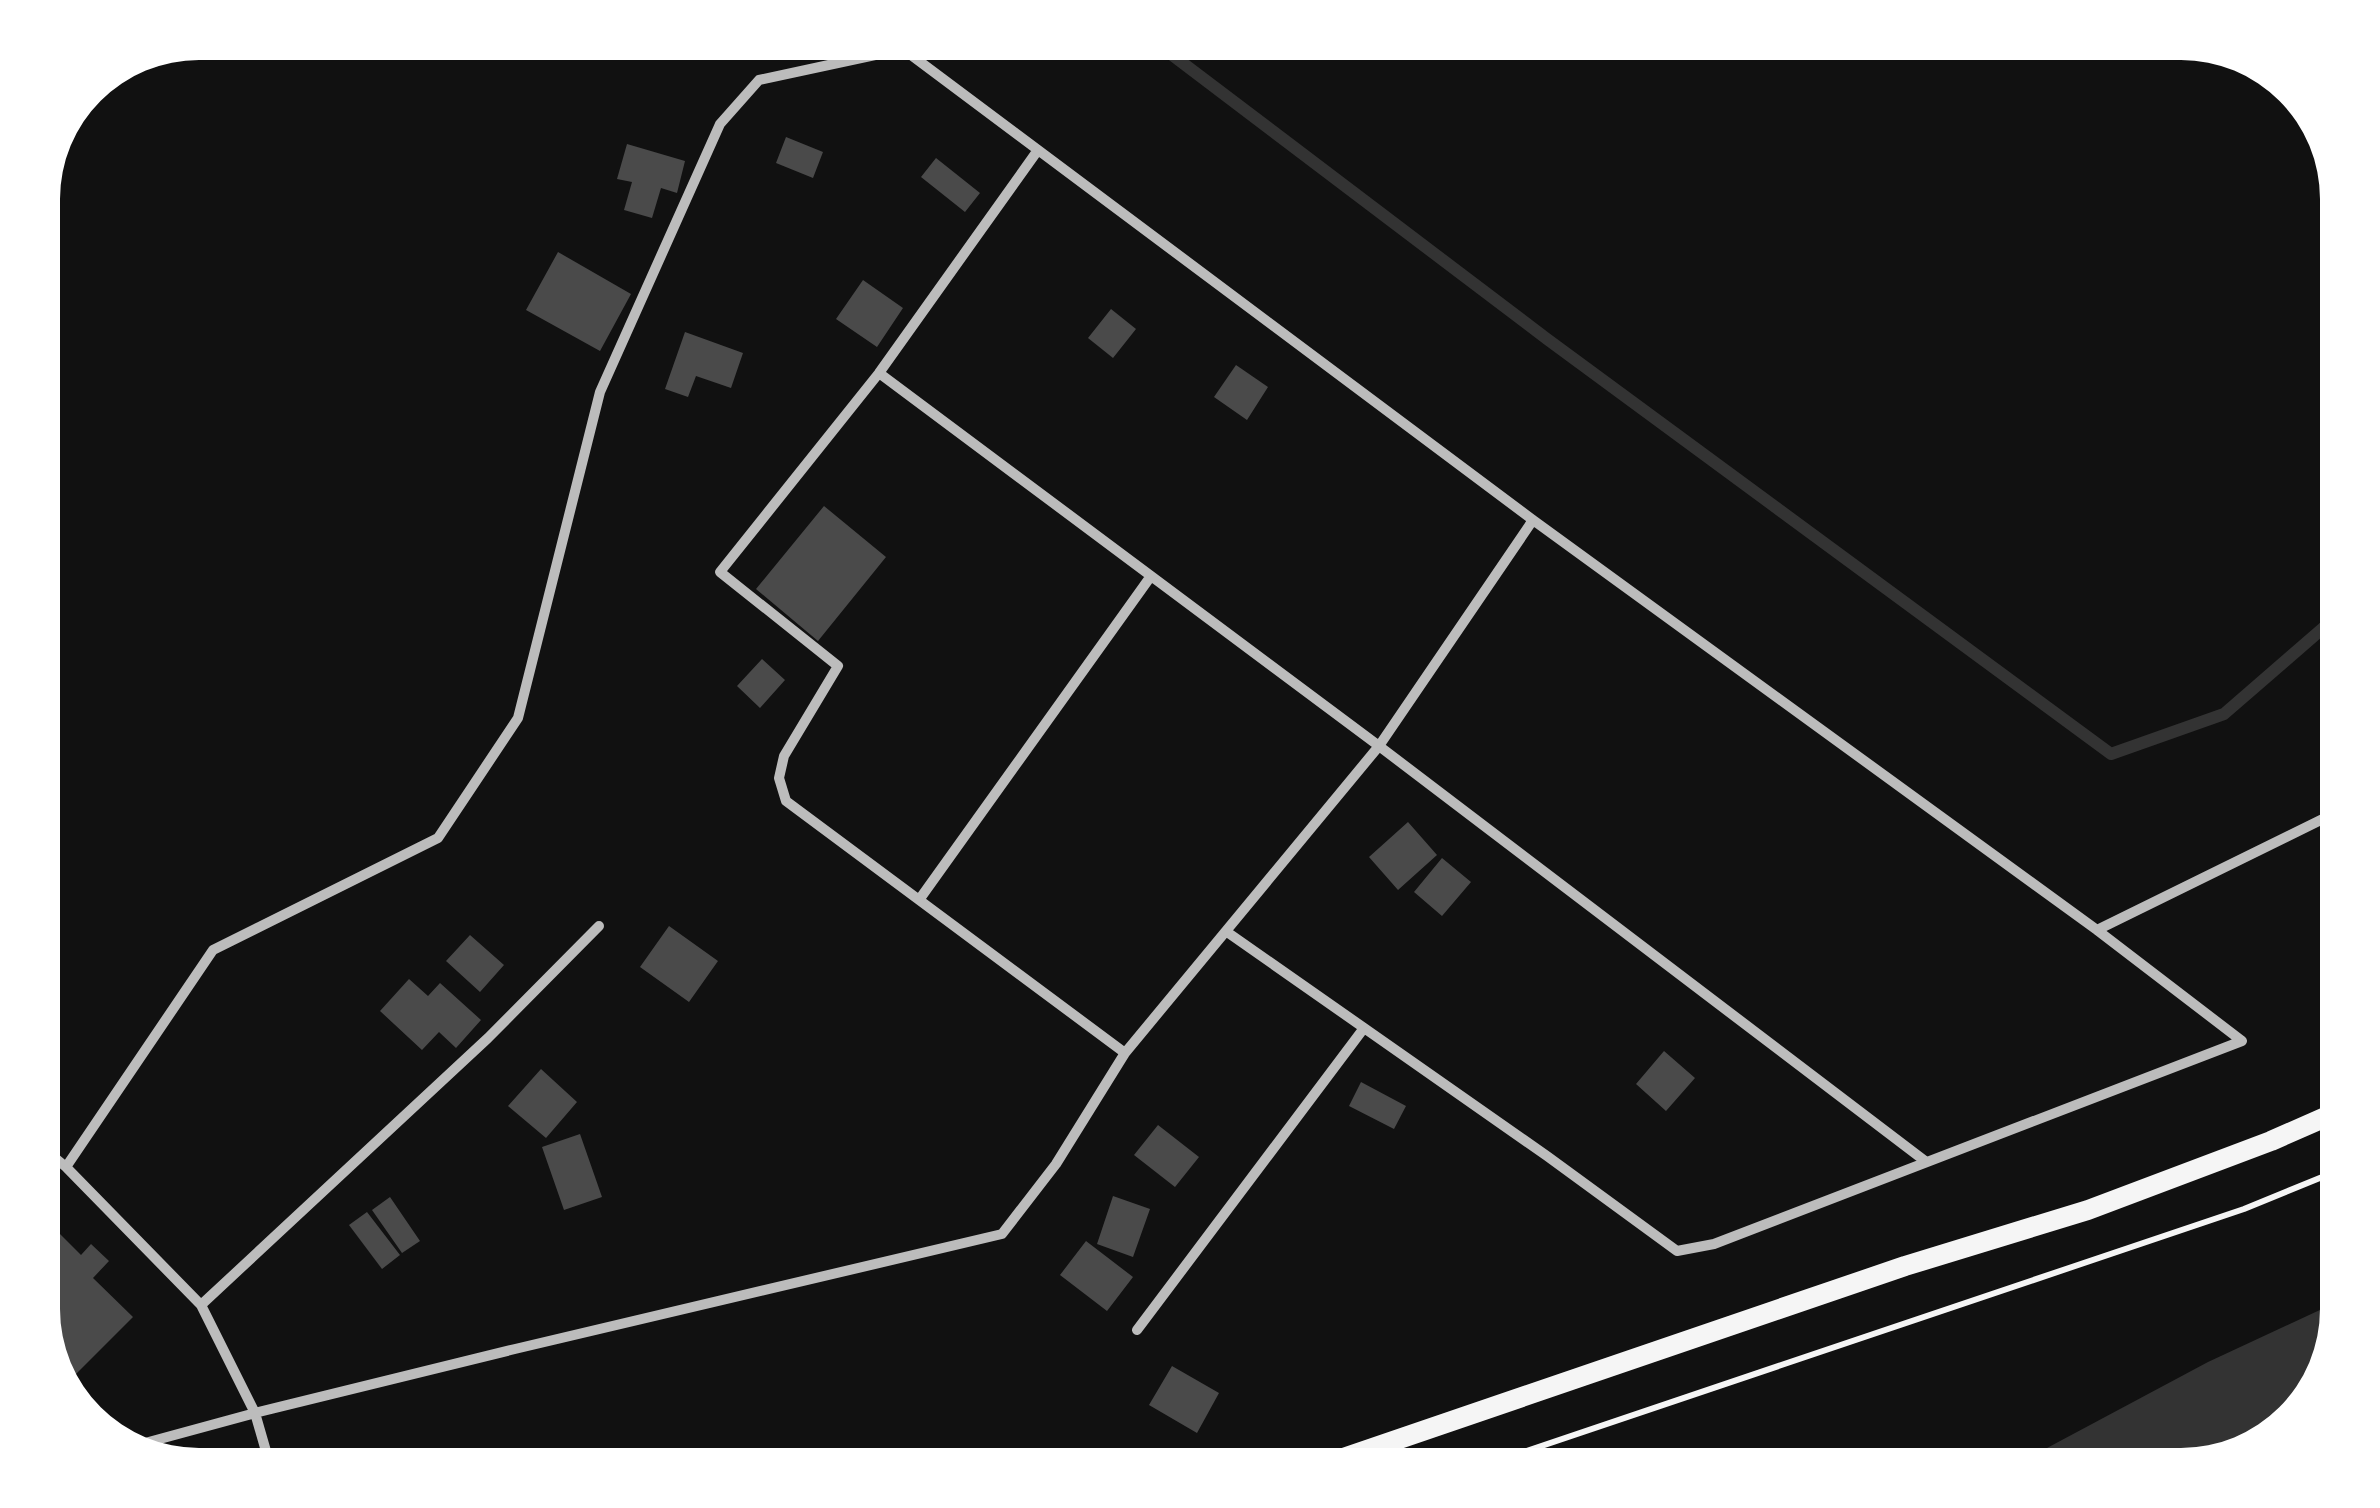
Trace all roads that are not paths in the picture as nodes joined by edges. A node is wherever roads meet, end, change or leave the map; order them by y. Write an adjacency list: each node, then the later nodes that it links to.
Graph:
1 (852, 60): 18 (street)
2 (918, 60): 3 (street)
3 (1038, 150): 4 (street); 5 (street)
4 (879, 373): 6 (street); 9 (street)
5 (1533, 520): 7 (street); 11 (street)
6 (1151, 576): 7 (street); 9 (street)
7 (1378, 746): 12 (street); 16 (street)
8 (2320, 820): 11 (street)
9 (918, 900): 14 (street)
10 (599, 926): 19 (street)
11 (2097, 930): 16 (street)
12 (1227, 932): 13 (street); 14 (street)
13 (1364, 1028): 16 (street); 20 (street)
14 (1125, 1053): 21 (street)
15 (2320, 1120): 24 (main road)
16 (1924, 1161)
17 (60, 1163): 18 (street)
18 (66, 1168): 19 (street)
19 (201, 1304): 21 (street)
20 (1137, 1330)
21 (256, 1413): 22 (street); 23 (street)
22 (153, 1441)
23 (265, 1448)
24 (1375, 1448)

